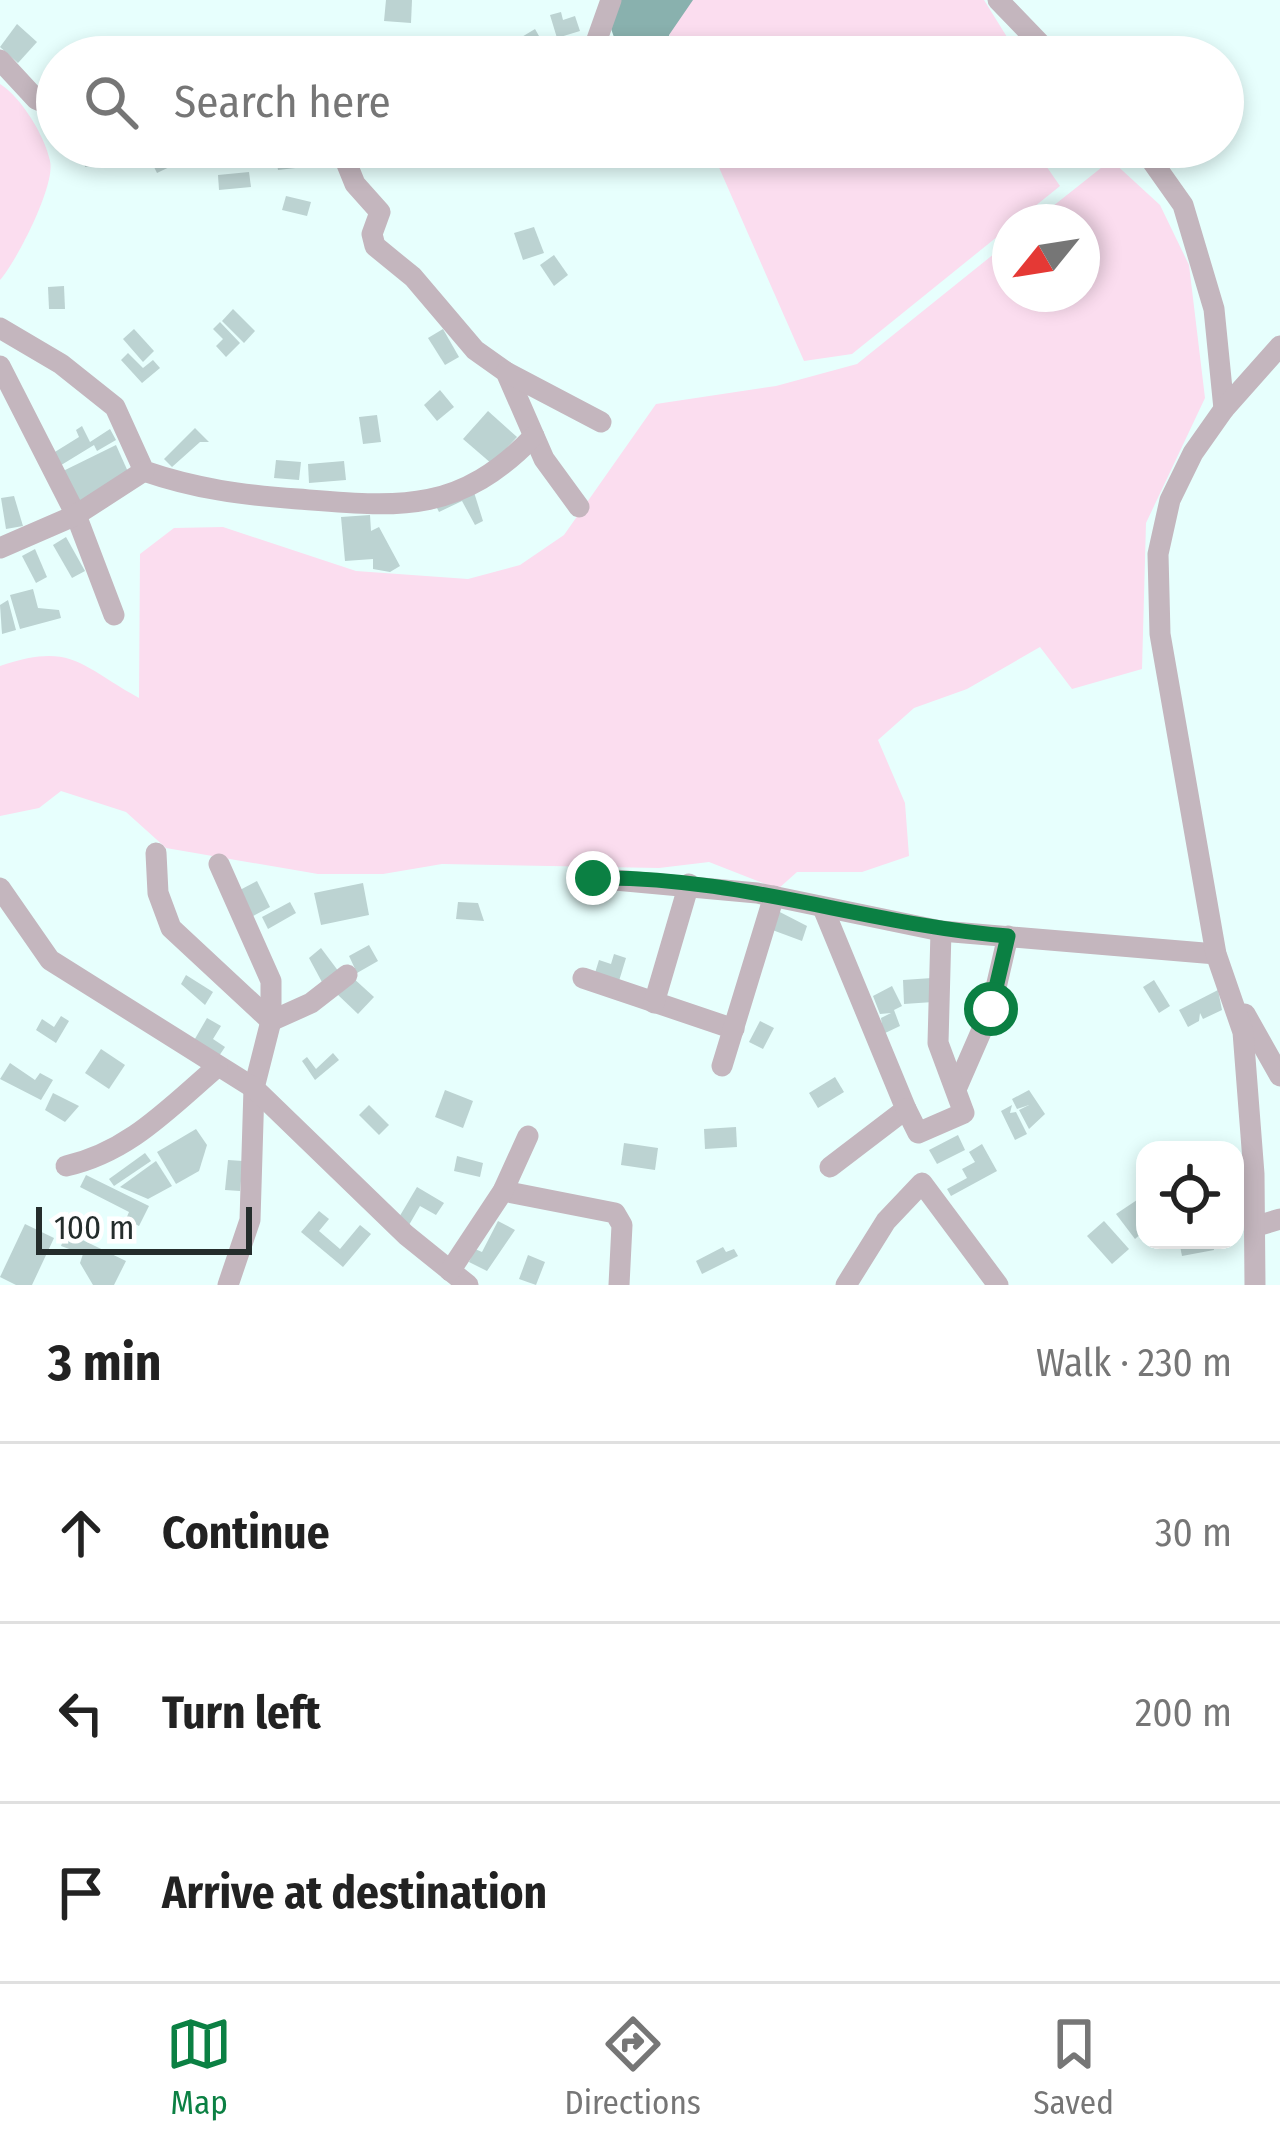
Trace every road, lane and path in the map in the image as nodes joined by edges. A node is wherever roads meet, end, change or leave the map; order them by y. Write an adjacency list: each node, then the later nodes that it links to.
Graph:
1 (611, 0): 3 (street)
2 (998, 0): 4 (street)
3 (598, 36)
4 (1033, 36)
5 (0, 61): 6 (street)
6 (36, 99)
7 (349, 168): 12 (street)
8 (1157, 168): 13 (street)
9 (0, 328): 16 (street)
10 (1280, 346): 13 (street)
11 (0, 366): 18 (street)
12 (506, 372): 14 (street); 15 (street)
13 (1224, 409): 30 (street)
14 (601, 422)
15 (534, 436): 16 (street); 17 (street)
16 (144, 470): 18 (street)
17 (579, 507)
18 (76, 515): 19 (street); 20 (street)
19 (0, 548)
20 (114, 615)
21 (156, 853): 34 (street)
22 (219, 864): 34 (street)
23 (593, 878): 24 (street)
24 (689, 884): 26 (street); 33 (street)
25 (0, 889): 38 (street)
26 (774, 896): 27 (street); 35 (street)
27 (823, 908): 28 (street); 42 (street)
28 (941, 931): 29 (street); 41 (street)
29 (1008, 936): 30 (street); 41 (street)
30 (1219, 964): 36 (street); 48 (street)
31 (347, 975): 34 (street)
32 (584, 978): 33 (street)
33 (654, 1003): 35 (street)
34 (271, 1021): 40 (street)
35 (734, 1029): 37 (street)
36 (1273, 1050): 39 (street)
37 (722, 1066)
38 (217, 1067): 40 (street); 44 (street)
39 (1280, 1076)
40 (254, 1088): 49 (street); 50 (street)
41 (957, 1088): 42 (street)
42 (906, 1109): 45 (street)
43 (528, 1136): 46 (street)
44 (66, 1166)
45 (830, 1167)
46 (503, 1190): 49 (street); 51 (street)
47 (1280, 1219): 48 (street)
48 (1257, 1226): 54 (street)
49 (459, 1278)
50 (228, 1285)
51 (620, 1285)
52 (846, 1285): 53 (street)
53 (998, 1285)
54 (1256, 1285)

